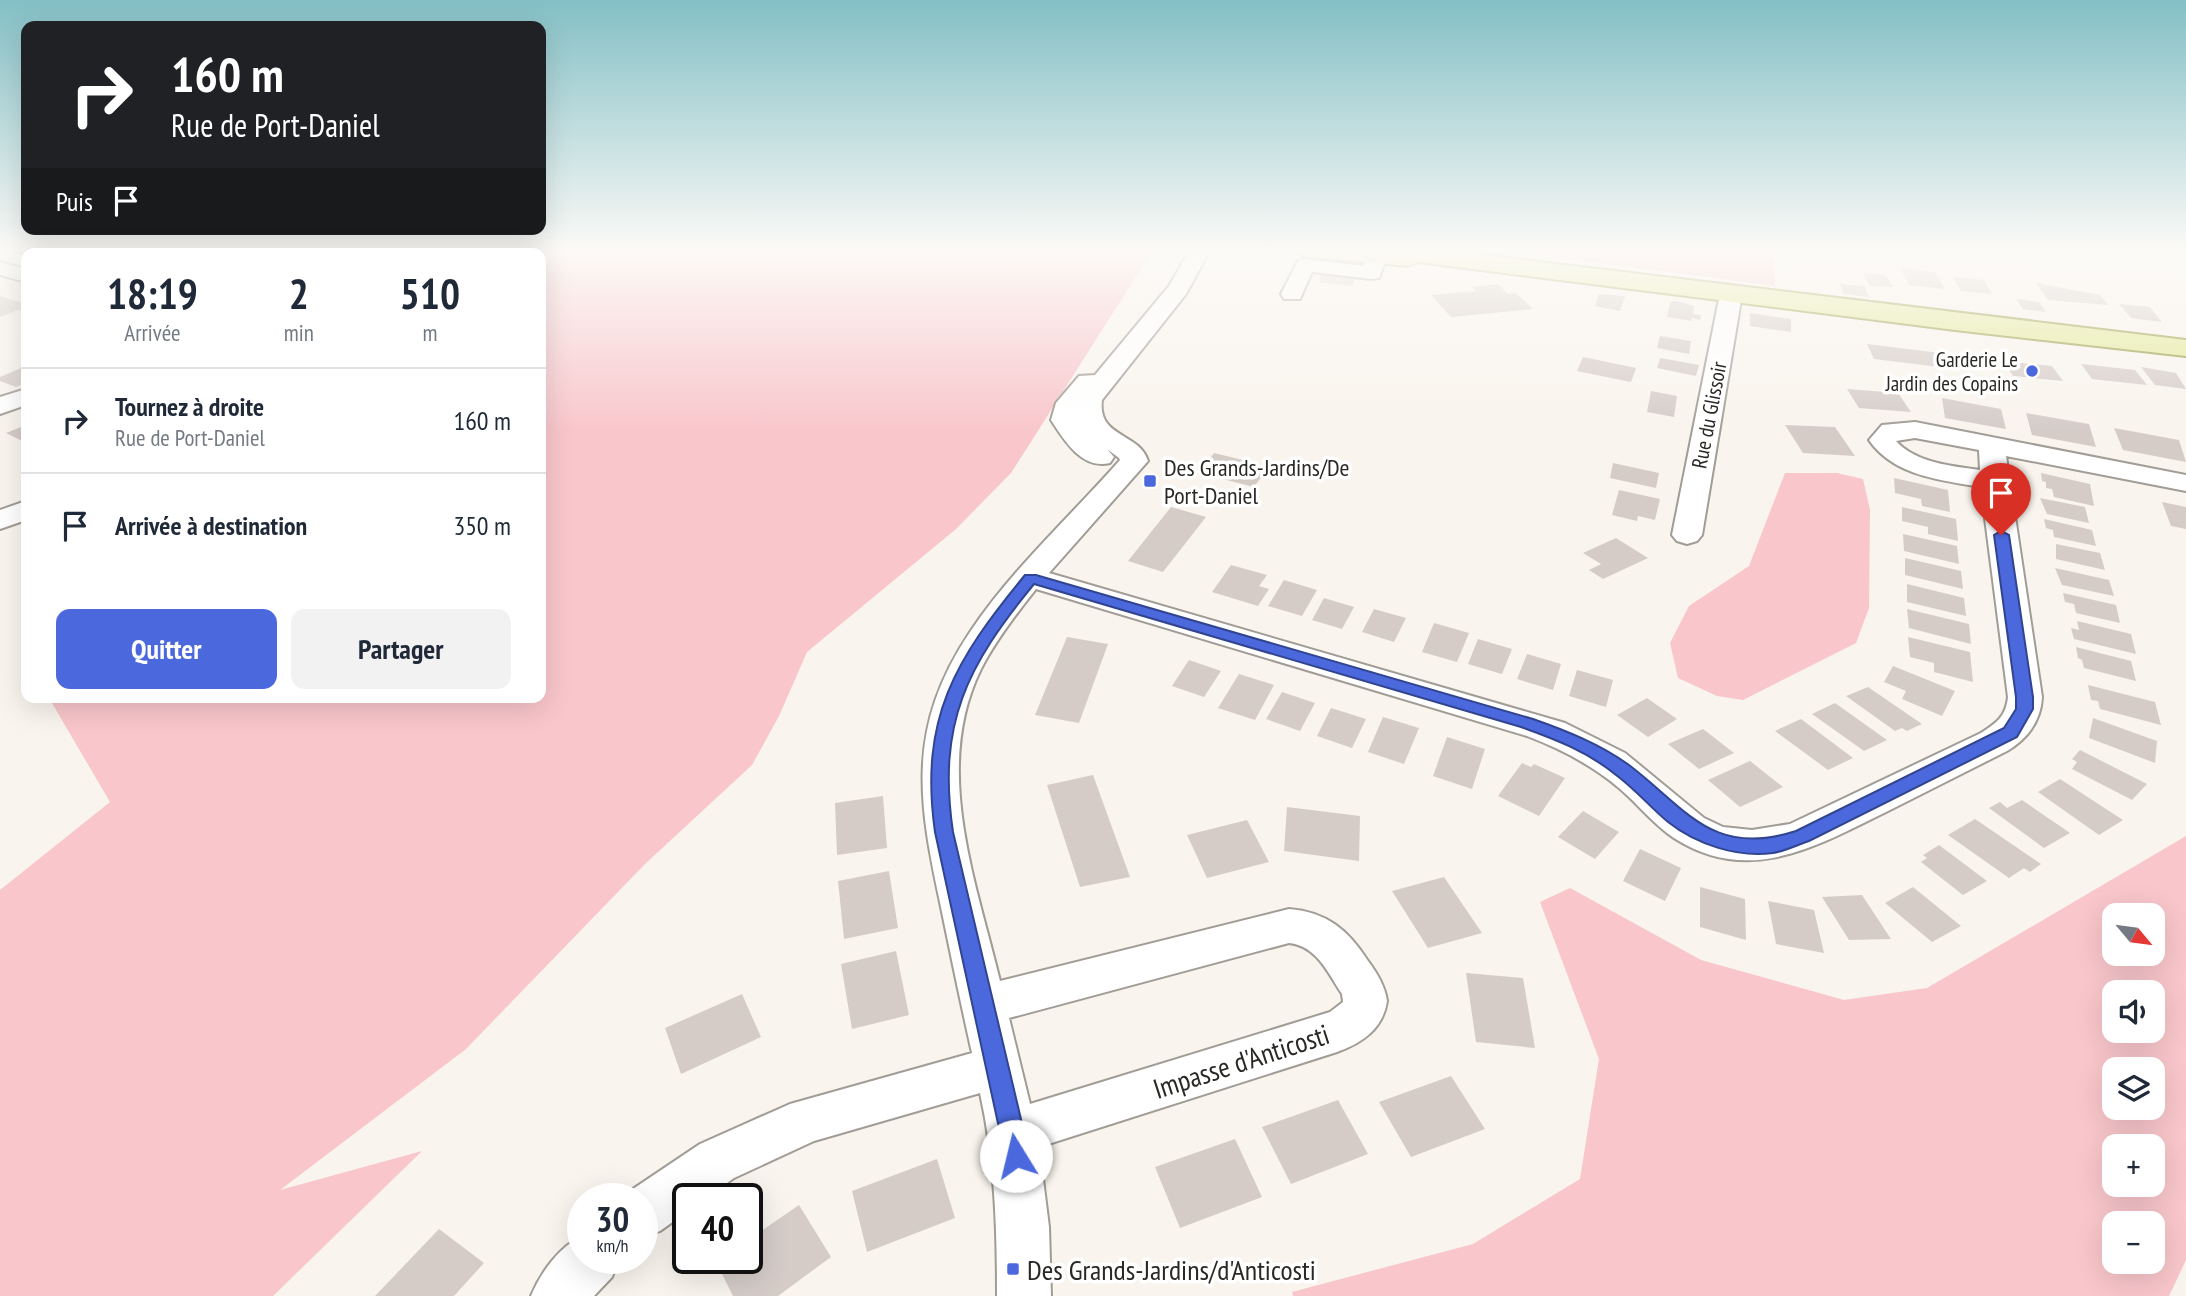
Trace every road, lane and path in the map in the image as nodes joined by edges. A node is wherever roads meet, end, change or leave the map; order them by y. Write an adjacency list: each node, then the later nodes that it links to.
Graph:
1 (1139, 310): 9 (street)
2 (1161, 310): 9 (street)
3 (1728, 310): 14 (street, Rue du Glissoir)
4 (1870, 310): 5 (main road)
5 (2186, 348)
6 (21, 399): 7 (street)
7 (0, 406)
8 (1992, 445): 10 (street); 10 (street); 11 (street)
9 (1123, 474): 15 (street)
10 (1994, 481): 15 (street)
11 (2186, 483)
12 (21, 512): 13 (street)
13 (0, 520)
14 (1687, 535)
15 (1031, 578): 16 (street)
16 (983, 1005): 17 (street); 18 (street, Impasse d'Anticosti)
17 (997, 1067): 18 (street); 19 (street)
18 (1013, 1132): 22 (street)
19 (658, 1202)
20 (578, 1274): 21 (street)
21 (558, 1296)
22 (1024, 1296)

